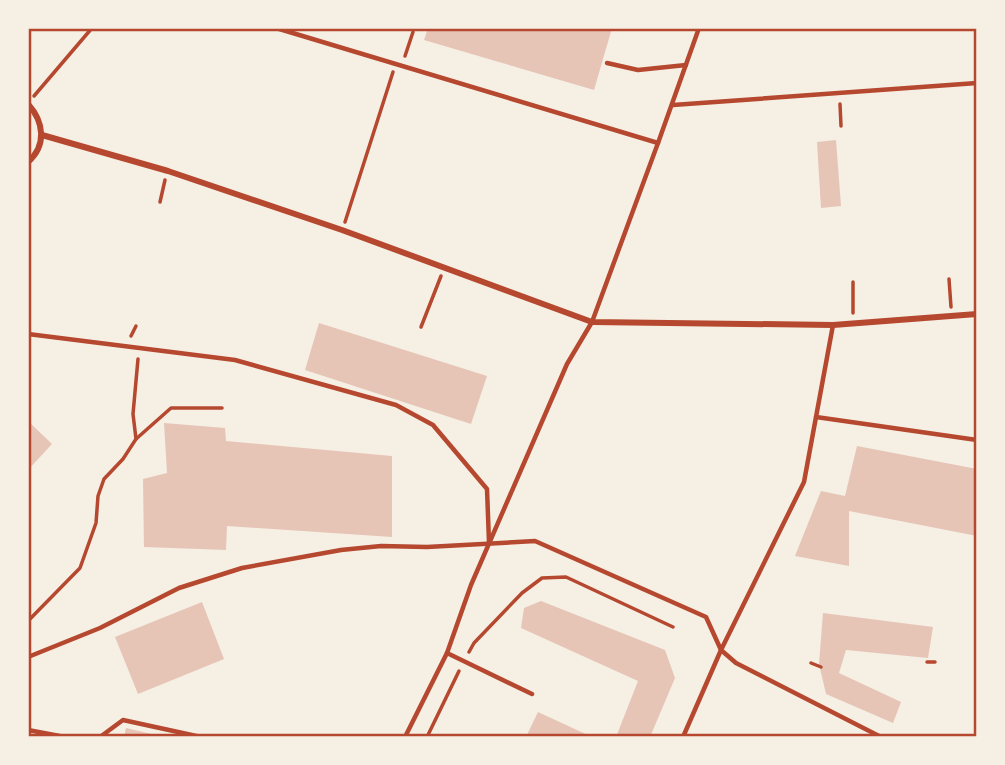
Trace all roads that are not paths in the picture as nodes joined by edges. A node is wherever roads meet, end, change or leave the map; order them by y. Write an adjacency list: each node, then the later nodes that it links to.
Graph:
1 (276, 28): 9 (lane)
2 (699, 28): 4 (lane)
3 (607, 63): 4 (lane)
4 (686, 65): 7 (lane)
5 (977, 83): 7 (lane)
6 (28, 104): 8 (street)
7 (673, 105): 9 (lane)
8 (42, 135): 10 (street); 12 (street)
9 (658, 143): 12 (lane)
10 (28, 162)
11 (977, 314): 13 (street)
12 (592, 322): 13 (street); 17 (lane)
13 (833, 325): 15 (lane)
14 (28, 334): 17 (lane)
15 (816, 417): 16 (lane); 18 (lane)
16 (977, 440)
17 (489, 543): 18 (lane); 19 (lane); 20 (lane)
18 (722, 650): 27 (lane); 28 (lane)
19 (447, 653): 21 (lane); 26 (lane)
20 (28, 656)
21 (532, 694)
22 (28, 730): 23 (lane)
23 (65, 737)
24 (100, 737): 25 (lane)
25 (201, 737)
26 (405, 737)
27 (683, 737)
28 (881, 737)

